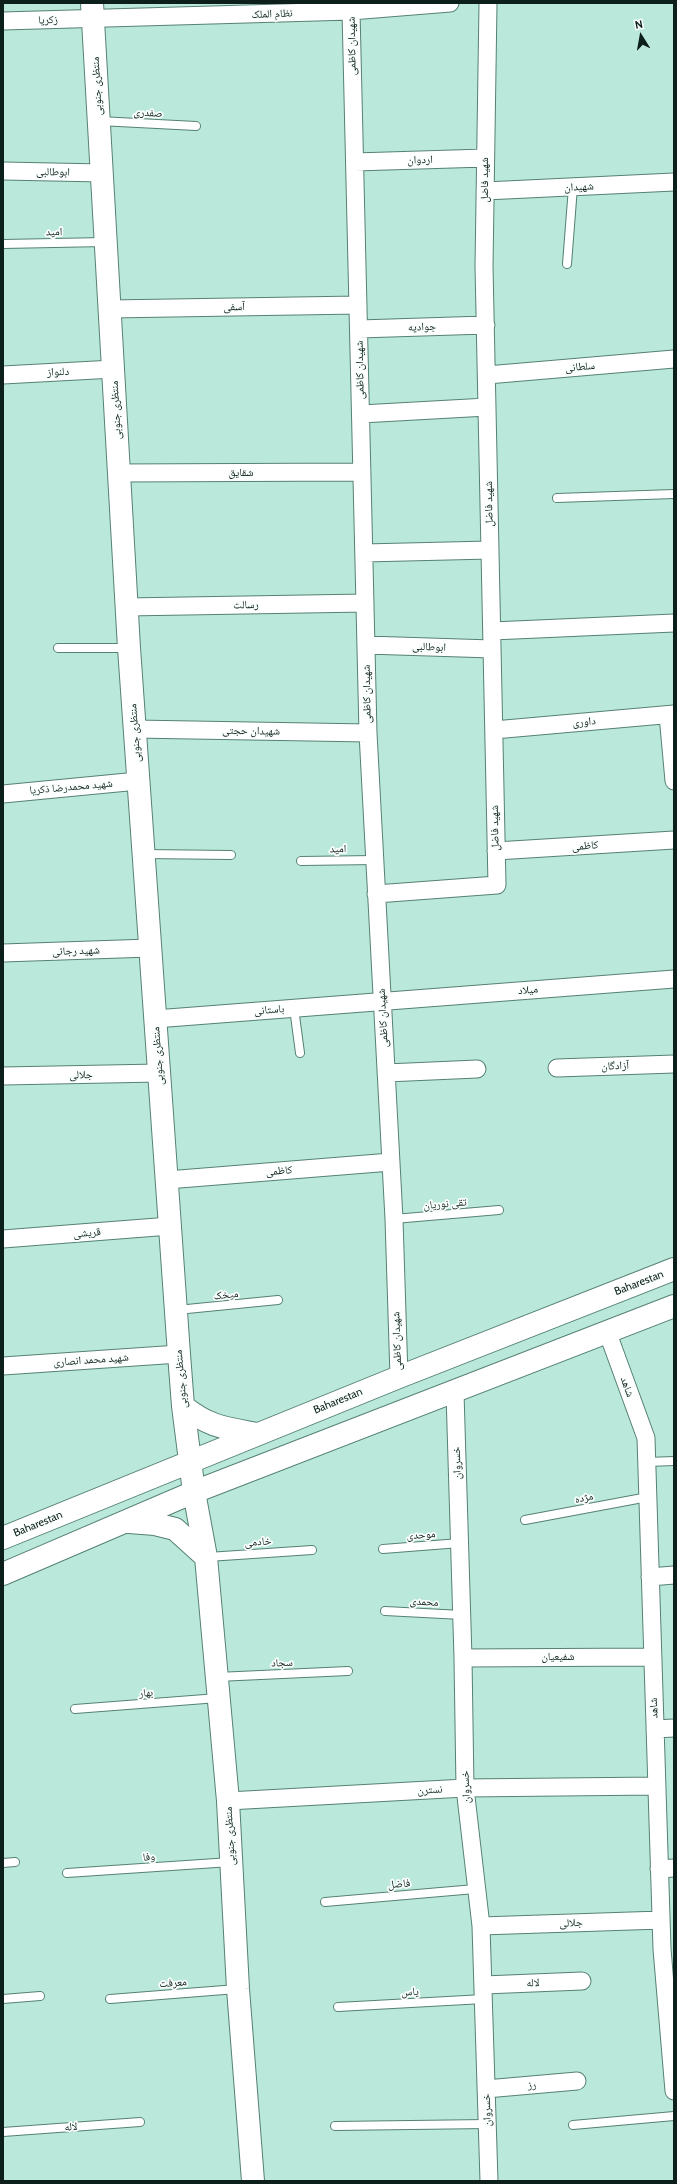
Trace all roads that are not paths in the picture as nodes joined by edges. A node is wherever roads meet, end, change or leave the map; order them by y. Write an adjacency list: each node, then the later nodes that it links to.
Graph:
1 (450, 3): 3 (street, نظام الملک)
2 (488, 3): 10 (street, شهید فاضل)
3 (417, 4): 6 (street, نظام الملک)
4 (284, 8): 5 (street, نظام الملک); 6 (street, نظام الملک)
5 (93, 11): 7 (street, زکریا); 8 (main road, منتظری جنوبی)
6 (351, 11): 11 (street, شهیدان کاظمی)
7 (3, 21)
8 (99, 121): 9 (lane, صفدری); 13 (main road, منتظری جنوبی)
9 (196, 126)
10 (485, 158): 11 (street, اردوان); 16 (street, شهید فاضل)
11 (355, 162): 20 (street, شهیدان کاظمی)
12 (3, 171): 13 (street, ابوطالبی)
13 (102, 173): 17 (main road, منتظری جنوبی)
14 (674, 182): 15 (street, شهیدان)
15 (573, 187): 16 (street, شهیدان); 19 (lane)
16 (485, 191): 22 (street, شهید فاضل)
17 (106, 242): 18 (lane, امید); 21 (main road, منتظری جنوبی)
18 (3, 244)
19 (567, 264)
20 (358, 305): 21 (street, آسفی); 23 (street, شهیدان کاظمی)
21 (110, 309): 25 (main road, منتظری جنوبی)
22 (486, 325): 23 (street, جوادیه); 27 (street, شهید فاضل)
23 (359, 329): 29 (street, شهیدان کاظمی)
24 (674, 359): 27 (street, سلطانی)
25 (114, 369): 26 (street, دلنواز); 31 (main road, منتظری جنوبی)
26 (3, 375)
27 (487, 375): 28 (street, شهید فاضل)
28 (487, 407): 29 (street); 34 (street, شهید فاضل)
29 (361, 414): 30 (street, شهیدان کاظمی)
30 (362, 472): 31 (street, شقایق); 35 (street, شهیدان کاظمی)
31 (119, 473): 37 (main road, منتظری جنوبی)
32 (674, 494): 33 (lane)
33 (557, 498)
34 (490, 550): 35 (street); 39 (street, شهید فاضل)
35 (364, 553): 36 (street, شهیدان کاظمی)
36 (365, 602): 37 (street, رسالت); 40 (street, شهیدان کاظمی)
37 (126, 607): 42 (main road, منتظری جنوبی)
38 (674, 623): 39 (street)
39 (492, 631): 43 (street, شهید فاضل)
40 (366, 645): 43 (street, ابوطالبی); 47 (street, شهیدان کاظمی)
41 (58, 648): 42 (lane)
42 (129, 648): 45 (main road, منتظری جنوبی)
43 (492, 649): 46 (street, شهید فاضل)
44 (671, 714): 46 (street, داوری); 49 (street)
45 (134, 729): 47 (street, شهیدان حجتی); 48 (main road, منتظری جنوبی)
46 (494, 730): 52 (street, شهید فاضل)
47 (368, 733): 55 (street, شهیدان کاظمی)
48 (138, 781): 50 (street, شهید محمدرضا ذکریا); 53 (main road, منتظری جنوبی)
49 (674, 781)
50 (3, 794)
51 (674, 840): 52 (street, کاظمی)
52 (496, 851): 57 (street, شهید فاضل)
53 (143, 854): 54 (lane); 58 (main road, منتظری جنوبی)
54 (231, 855)
55 (375, 860): 56 (lane, امید); 57 (street, شهیدان کاظمی)
56 (301, 861)
57 (376, 894): 61 (street, شهیدان کاظمی)
58 (150, 948): 59 (street, شهید رجائی); 63 (main road, منتظری جنوبی)
59 (3, 953)
60 (674, 979): 61 (street, میلاد)
61 (382, 1000): 62 (street, باستانی); 69 (street, شهیدان کاظمی)
62 (294, 1008): 63 (street, باستانی); 64 (lane)
63 (155, 1019): 68 (main road, منتظری جنوبی)
64 (300, 1053)
65 (674, 1064): 66 (street, آزادگان)
66 (557, 1068)
67 (476, 1069): 69 (street)
68 (159, 1073): 70 (street, جلالی); 72 (main road, منتظری جنوبی)
69 (386, 1073): 71 (street, شهیدان کاظمی)
70 (3, 1076)
71 (390, 1162): 72 (street, کاظمی); 74 (street, شهیدان کاظمی)
72 (167, 1180): 75 (main road, منتظری جنوبی)
73 (499, 1210): 74 (lane, تقی نوریان)
74 (394, 1220): 84 (street, شهیدان کاظمی)
75 (170, 1226): 76 (street, قریشی); 80 (main road, منتظری جنوبی)
76 (3, 1239)
77 (674, 1269): 84 (main road, Baharestan)
78 (278, 1300): 80 (lane, میخک)
79 (674, 1306): 81 (main road)
80 (176, 1310): 82 (main road, منتظری جنوبی)
81 (607, 1331): 85 (main road); 89 (street, شاهد)
82 (179, 1354): 83 (street, شهید محمد انصاری); 86 (main road, منتظری جنوبی)
83 (3, 1366)
84 (399, 1377): 87 (main road, Baharestan)
85 (455, 1393): 91 (main road); 96 (street, خسروان)
86 (183, 1406): 87 (main road); 88 (main road, منتظری جنوبی)
87 (257, 1434): 88 (main road, Baharestan)
88 (191, 1462): 91 (main road, منتظری جنوبی); 95 (main road, Baharestan)
89 (647, 1462): 90 (lane); 92 (street, شاهد)
90 (674, 1462)
91 (194, 1492): 94 (main road); 99 (main road, منتظری جنوبی)
92 (648, 1497): 93 (lane, مژده); 102 (street, شاهد)
93 (525, 1520)
94 (128, 1521): 99 (main road); 100 (main road)
95 (3, 1538)
96 (460, 1543): 97 (lane, موحدی); 104 (street, خسروان)
97 (384, 1549)
98 (312, 1550): 99 (lane, خادمی)
99 (206, 1557): 108 (main road, منتظری جنوبی)
100 (3, 1574)
101 (674, 1575): 102 (street)
102 (650, 1577): 105 (street, شاهد)
103 (384, 1611): 104 (lane, محمدی)
104 (462, 1614): 106 (street, خسروان)
105 (653, 1657): 106 (street, شفیعیان); 111 (street, شاهد)
106 (463, 1658): 113 (street, خسروان)
107 (348, 1671): 108 (lane, سجاد)
108 (218, 1687): 109 (lane, بهار); 114 (main road, منتظری جنوبی)
109 (75, 1709)
110 (674, 1728): 111 (street)
111 (655, 1729): 112 (street, شاهد)
112 (657, 1786): 113 (street, نسترن); 118 (street, شاهد)
113 (465, 1788): 114 (street, نسترن); 120 (street, خسروان)
114 (228, 1801): 116 (main road, منتظری جنوبی)
115 (15, 1862): 117 (lane)
116 (232, 1862): 119 (lane, وفا); 125 (main road, منتظری جنوبی)
117 (3, 1863)
118 (667, 1868): 122 (street, شاهد)
119 (68, 1873)
120 (476, 1889): 121 (lane, فاضل); 123 (street, خسروان)
121 (325, 1902)
122 (661, 1920): 123 (street, جلالی); 131 (street, شاهد)
123 (481, 1926): 126 (street, خسروان)
124 (582, 1981): 126 (street, لاله)
125 (238, 1989): 129 (lane, معرفت); 141 (main road, منتظری جنوبی)
126 (484, 1992): 130 (lane, یاس); 133 (street, خسروان)
127 (40, 1996): 128 (lane)
128 (3, 1999)
129 (110, 1999)
130 (338, 2007)
131 (671, 2013): 134 (street, شاهد)
132 (577, 2082): 133 (street, رز)
133 (486, 2089): 137 (street, خسروان)
134 (674, 2091)
135 (674, 2116): 138 (lane)
136 (140, 2122): 140 (lane, لاله)
137 (487, 2124): 139 (lane); 142 (street, خسروان)
138 (573, 2125)
139 (335, 2126)
140 (3, 2132)
141 (253, 2181)
142 (489, 2181)

